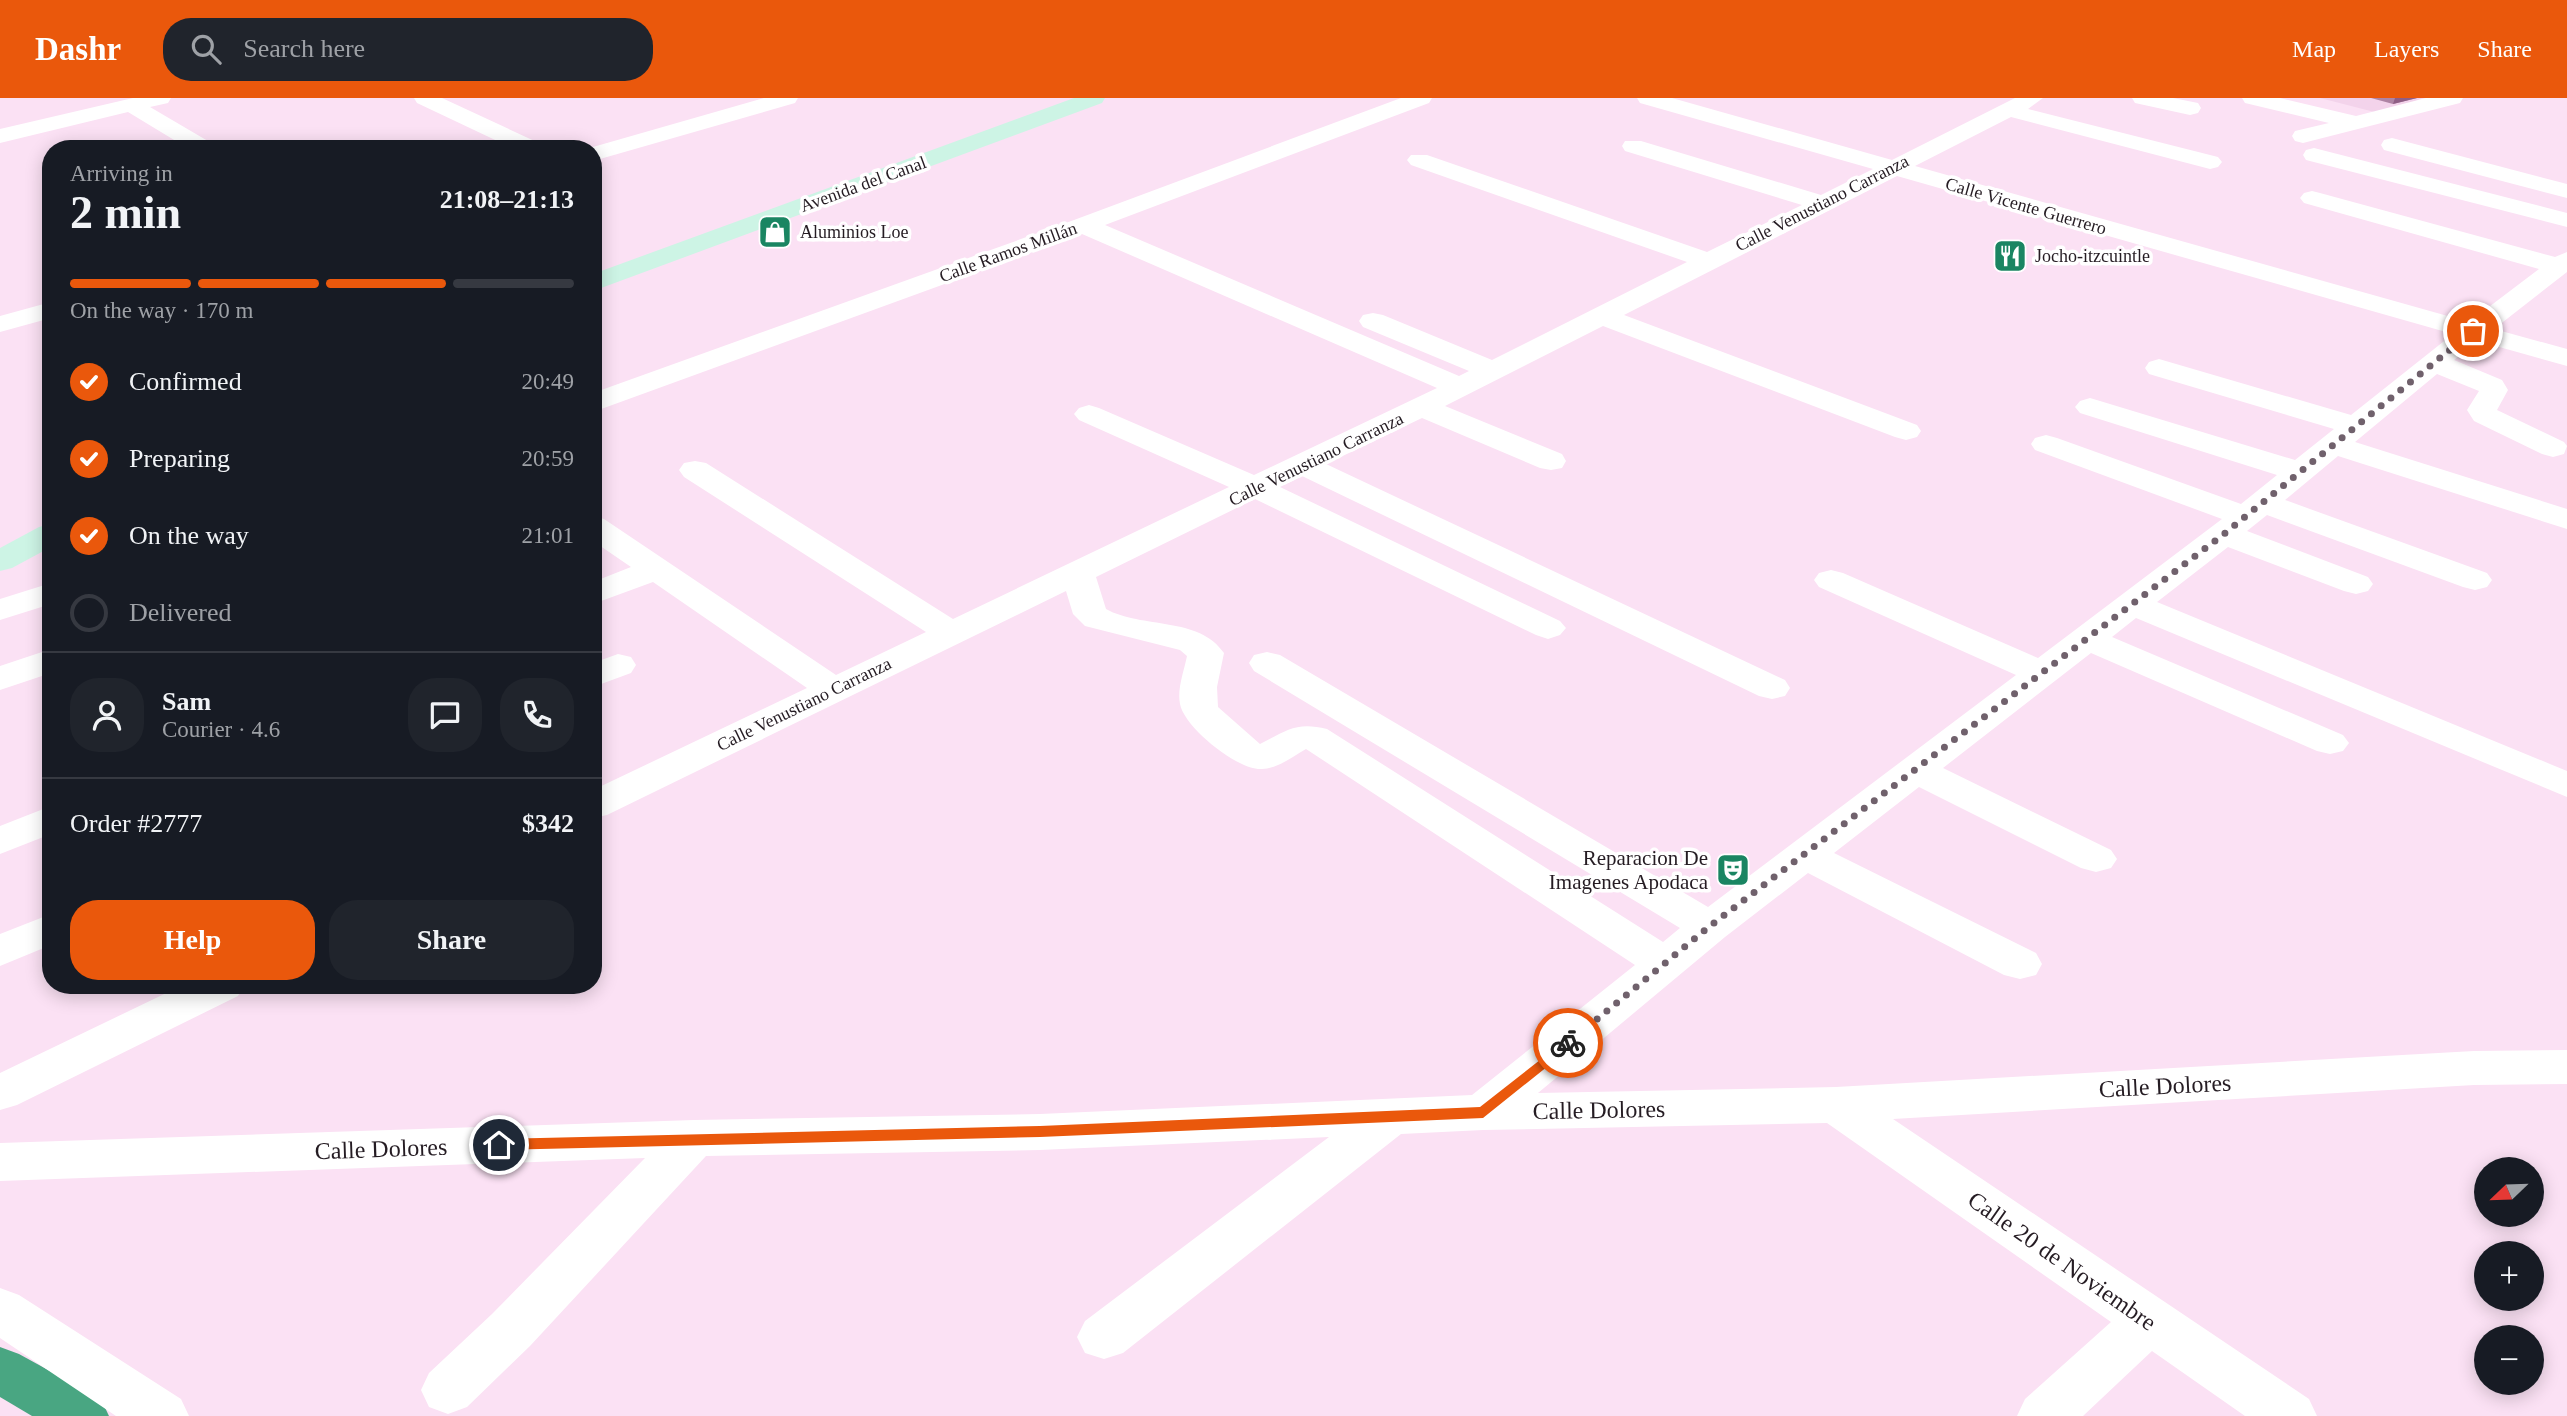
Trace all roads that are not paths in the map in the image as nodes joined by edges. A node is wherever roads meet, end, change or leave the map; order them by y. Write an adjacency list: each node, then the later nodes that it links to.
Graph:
1 (160, 98): 12 (street)
2 (425, 98): 17 (street)
3 (787, 98): 20 (street)
4 (1094, 98): 33 (main road, Avenida del Canal)
5 (1421, 98): 29 (street, Calle Ramos Millán)
6 (1648, 98): 23 (street, Calle Vicente Guerrero)
7 (2032, 98): 13 (street, Calle Venustiano Carranza)
8 (2143, 98): 11 (street)
9 (2253, 98): 14 (street)
10 (2452, 98): 14 (street)
11 (2190, 108)
12 (114, 110): 15 (street); 16 (street)
13 (2008, 110): 22 (street); 23 (street, Calle Venustiano Carranza)
14 (2359, 123): 28 (street)
15 (0, 136)
16 (184, 140)
17 (515, 140)
18 (2392, 145): 25 (street)
19 (1633, 146): 27 (street)
20 (602, 151)
21 (1419, 160): 31 (street)
22 (2210, 162)
23 (1891, 167): 27 (street, Calle Venustiano Carranza); 38 (street, Calle Vicente Guerrero)
24 (2401, 190): 30 (street)
25 (2567, 191)
26 (2312, 198): 32 (street)
27 (1821, 203): 31 (street, Calle Venustiano Carranza)
28 (2567, 220)
29 (1083, 225): 43 (street); 44 (street, Calle Ramos Millán)
30 (2567, 235)
31 (1708, 261): 36 (street, Calle Venustiano Carranza)
32 (2563, 263): 38 (street)
33 (602, 280)
34 (1301, 291): 42 (street)
35 (42, 312): 37 (street)
36 (1602, 316): 42 (street, Calle Venustiano Carranza); 48 (street)
37 (0, 324)
38 (2473, 331): 39 (street, Calle Vicente Guerrero); 40 (street)
39 (2567, 358)
40 (2434, 362): 49 (street); 51 (street)
41 (2159, 368): 49 (street)
42 (1493, 371): 43 (street, Calle Venustiano Carranza)
43 (1460, 387): 45 (street, Calle Venustiano Carranza)
44 (602, 400)
45 (1421, 407): 52 (street); 53 (street, Calle Venustiano Carranza)
46 (2090, 407): 55 (street)
47 (1089, 414): 56 (street)
48 (1906, 430)
49 (2345, 436): 55 (street); 58 (street)
50 (2046, 443): 57 (street)
51 (2553, 448)
52 (1550, 461)
53 (1303, 465): 56 (street, Calle Venustiano Carranza); 78 (street)
54 (695, 470): 72 (street)
55 (2300, 472): 57 (street)
56 (1256, 488): 63 (street, Calle Venustiano Carranza); 71 (street)
57 (2243, 517): 65 (street); 66 (street); 69 (street)
58 (2567, 519)
59 (602, 532): 62 (street)
60 (42, 539): 61 (main road)
61 (0, 561)
62 (657, 569): 67 (street); 79 (street)
63 (1078, 572): 72 (street, Calle Venustiano Carranza); 91 (street)
64 (1831, 580): 76 (street)
65 (2475, 580)
66 (2356, 584)
67 (602, 590)
68 (42, 596): 70 (street)
69 (2131, 604): 73 (street); 82 (street)
70 (0, 611)
71 (1548, 628)
72 (950, 632): 79 (street, Calle Venustiano Carranza)
73 (2088, 639): 76 (street); 80 (street)
74 (42, 663): 77 (street)
75 (1267, 663): 88 (street)
76 (2044, 674): 81 (street)
77 (0, 679)
78 (1772, 688)
79 (834, 690): 83 (street, Calle Venustiano Carranza)
80 (2330, 743)
81 (1915, 770): 86 (street); 87 (street)
82 (2567, 785)
83 (602, 802)
84 (42, 823): 85 (street)
85 (0, 841)
86 (1806, 855): 88 (street); 92 (street)
87 (2096, 859)
88 (1710, 926): 91 (street)
89 (42, 932): 90 (street)
90 (0, 951)
91 (1664, 963): 97 (street)
92 (2020, 964)
93 (204, 994): 95 (street)
94 (2567, 1067): 96 (street, Calle Dolores)
95 (0, 1093)
96 (1836, 1105): 97 (street, Calle Dolores); 102 (street, Calle 20 de Noviembre)
97 (1483, 1112): 98 (street, Calle Dolores)
98 (1390, 1116): 99 (street, Calle Dolores); 103 (street)
99 (694, 1138): 100 (street, Calle Dolores); 104 (street)
100 (0, 1162)
101 (0, 1310): 105 (street)
102 (2149, 1321): 106 (street); 107 (street, Calle 20 de Noviembre)
103 (1104, 1336)
104 (448, 1390)
105 (161, 1416)
106 (2045, 1416)
107 (2289, 1416)

